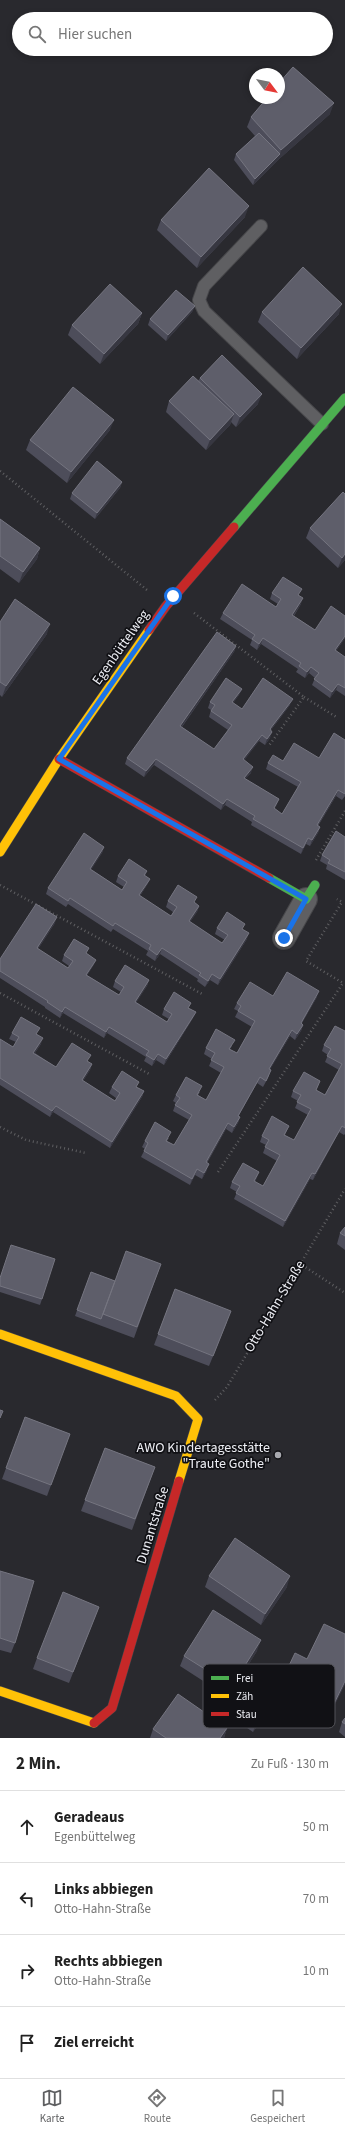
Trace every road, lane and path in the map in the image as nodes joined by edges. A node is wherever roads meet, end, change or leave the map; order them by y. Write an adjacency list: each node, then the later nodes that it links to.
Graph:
1 (261, 226): 3 (lane)
2 (345, 398): 3 (street, Egenbüttelweg)
3 (322, 424): 5 (street, Egenbüttelweg)
4 (0, 471): 6 (path)
5 (173, 596): 6 (street, Egenbüttelweg); 7 (path)
6 (166, 606): 10 (street, Egenbüttelweg)
7 (304, 697): 8 (path); 9 (path)
8 (338, 718)
9 (268, 747)
10 (59, 759): 12 (street, Egenbüttelweg); 14 (street)
11 (345, 811): 14 (path)
12 (0, 852)
13 (0, 885): 20 (path)
14 (306, 893): 17 (street)
15 (342, 902): 16 (path)
16 (345, 904)
17 (284, 938)
18 (306, 961): 24 (path)
19 (0, 993): 21 (path)
20 (204, 995)
21 (151, 1074)
22 (0, 1127): 23 (path)
23 (86, 1153)
24 (218, 1172)
25 (345, 1189): 26 (path, Otto-Hahn-Straße)
26 (299, 1263): 27 (path); 29 (path, Otto-Hahn-Straße)
27 (345, 1293)
28 (0, 1334): 29 (street)
29 (198, 1419): 30 (street, Dunantstraße)
30 (0, 1691)

